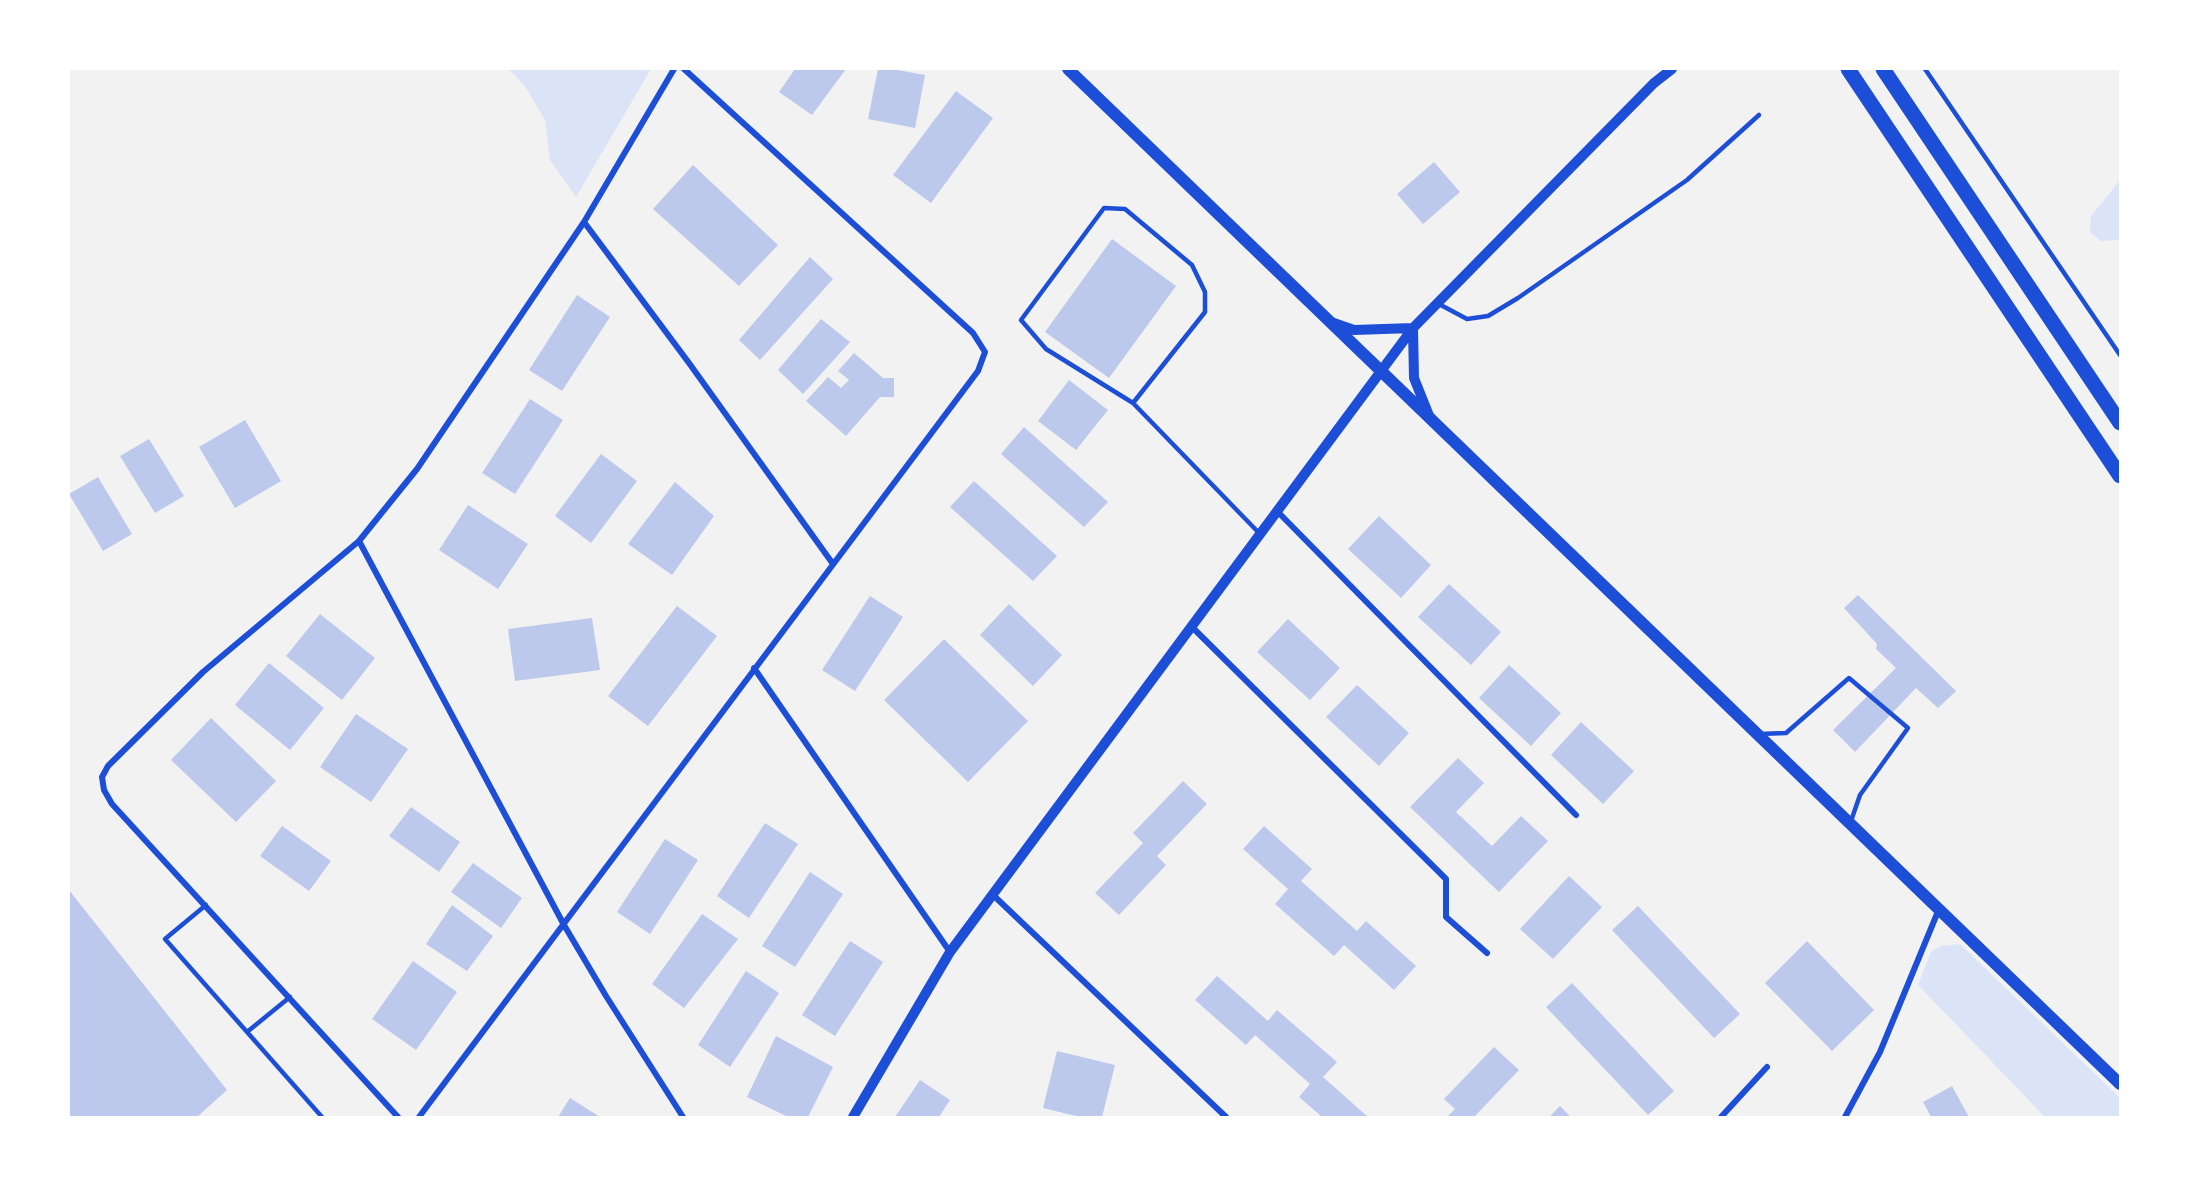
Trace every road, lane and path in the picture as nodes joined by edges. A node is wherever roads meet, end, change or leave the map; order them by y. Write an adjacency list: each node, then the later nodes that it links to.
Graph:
1 (674, 69): 9 (street)
2 (684, 69): 22 (street)
3 (1068, 69): 11 (main road)
4 (1672, 69): 10 (street)
5 (1848, 69): 18 (highway)
6 (1883, 69): 17 (highway)
7 (1925, 69): 13 (lane)
8 (1759, 115): 10 (lane)
9 (584, 222): 21 (street); 22 (street)
10 (1437, 303): 12 (street)
11 (1329, 321): 12 (street); 14 (main road)
12 (1413, 328): 14 (street); 16 (street)
13 (2120, 355)
14 (1381, 370): 16 (main road); 19 (street)
15 (1133, 403): 15 (lane); 20 (lane)
16 (1430, 418): 25 (main road)
17 (2120, 423)
18 (2120, 476)
19 (1277, 511): 20 (street); 26 (street)
20 (1260, 534): 23 (street)
21 (359, 541): 29 (street); 31 (street)
22 (833, 564): 24 (street)
23 (1192, 627): 28 (street); 33 (street)
24 (754, 668): 31 (street); 32 (street)
25 (1756, 734): 27 (main road); 27 (lane)
26 (1576, 815)
27 (1850, 824): 30 (main road)
28 (992, 893): 32 (street); 43 (street)
29 (206, 905): 34 (street); 35 (lane)
30 (1939, 909): 37 (main road); 45 (street)
31 (564, 925): 40 (street); 41 (street)
32 (950, 952): 42 (street)
33 (1487, 953)
34 (290, 997): 35 (lane); 39 (street)
35 (248, 1032): 38 (lane)
36 (1767, 1066): 44 (street)
37 (2120, 1084)
38 (322, 1117)
39 (398, 1117)
40 (419, 1117)
41 (683, 1117)
42 (853, 1117)
43 (1226, 1117)
44 (1721, 1117)
45 (1845, 1117)

